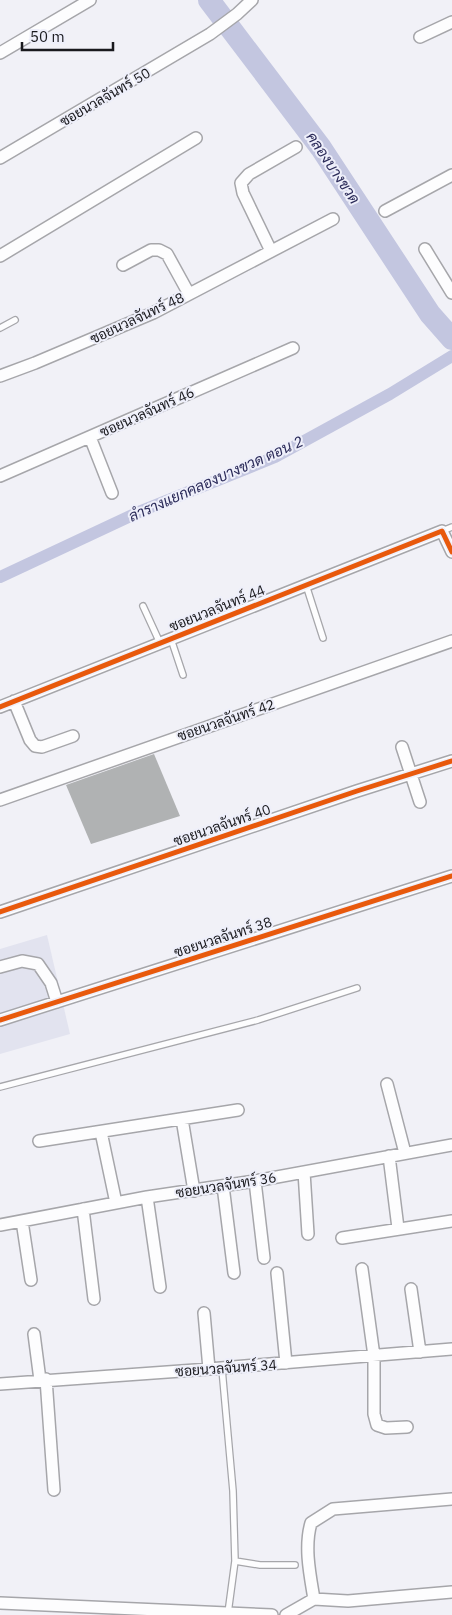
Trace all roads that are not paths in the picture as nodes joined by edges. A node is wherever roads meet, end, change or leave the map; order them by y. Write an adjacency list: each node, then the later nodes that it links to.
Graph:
1 (90, 0): 5 (street)
2 (252, 0): 8 (street, ซอยนวลจันทร์ 50)
3 (452, 22): 4 (street)
4 (420, 37)
5 (0, 54)
6 (196, 138): 14 (street)
7 (296, 147): 13 (street)
8 (0, 158)
9 (452, 176): 10 (street)
10 (385, 212)
11 (333, 218): 13 (street, ซอยนวลจันทร์ 48)
12 (425, 249): 16 (street)
13 (271, 251): 17 (street, ซอยนวลจันทร์ 48)
14 (0, 256)
15 (123, 265): 17 (street)
16 (452, 293)
17 (189, 294): 21 (street, ซอยนวลจันทร์ 48)
18 (15, 320): 19 (lane)
19 (0, 328)
20 (293, 348): 22 (street, ซอยนวลจันทร์ 46)
21 (0, 376)
22 (90, 437): 23 (street, ซอยนวลจันทร์ 46); 24 (street)
23 (0, 476)
24 (112, 493)
25 (447, 529): 26 (street); 27 (street, ซอยนวลจันทร์ 44)
26 (452, 552)
27 (306, 585): 29 (lane); 30 (street, ซอยนวลจันทร์ 44)
28 (143, 606): 30 (lane)
29 (323, 638)
30 (165, 641): 32 (lane); 33 (street, ซอยนวลจันทร์ 44)
31 (452, 641): 39 (street, ซอยนวลจันทร์ 42)
32 (184, 675)
33 (14, 702): 34 (street, ซอยนวลจันทร์ 44); 35 (street)
34 (0, 707)
35 (73, 736)
36 (402, 747): 38 (street)
37 (452, 761): 38 (street, ซอยนวลจันทร์ 40)
38 (411, 774): 40 (street); 42 (street, ซอยนวลจันทร์ 40)
39 (0, 800)
40 (420, 802)
41 (452, 876): 45 (street, ซอยนวลจันทร์ 38)
42 (0, 912)
43 (0, 968): 45 (street)
44 (357, 988): 48 (lane)
45 (57, 1002): 46 (street, ซอยนวลจันทร์ 38)
46 (0, 1020)
47 (387, 1084): 54 (street)
48 (0, 1087)
49 (238, 1110): 50 (street)
50 (182, 1119): 51 (street); 59 (street)
51 (101, 1132): 52 (street); 61 (street)
52 (39, 1141)
53 (452, 1144): 54 (street, ซอยนวลจันทร์ 36)
54 (405, 1153): 55 (street, ซอยนวลจันทร์ 36)
55 (389, 1156): 56 (street, ซอยนวลจันทร์ 36); 66 (street)
56 (304, 1172): 57 (street, ซอยนวลจันทร์ 36); 67 (street)
57 (255, 1181): 58 (street, ซอยนวลจันทร์ 36); 69 (street)
58 (223, 1186): 59 (street, ซอยนวลจันทร์ 36); 71 (street)
59 (194, 1191): 60 (street, ซอยนวลจันทร์ 36)
60 (146, 1197): 61 (street, ซอยนวลจันทร์ 36); 74 (street)
61 (116, 1203): 62 (street, ซอยนวลจันทร์ 36)
62 (83, 1209): 63 (street, ซอยนวลจันทร์ 36); 76 (street)
63 (22, 1220): 65 (street, ซอยนวลจันทร์ 36); 73 (street)
64 (452, 1221): 66 (street)
65 (0, 1225)
66 (398, 1228): 68 (street)
67 (308, 1234)
68 (342, 1238)
69 (264, 1258)
70 (362, 1269): 81 (street)
71 (234, 1273)
72 (277, 1273): 82 (street)
73 (31, 1280)
74 (160, 1287)
75 (411, 1289): 80 (street)
76 (94, 1299)
77 (204, 1313): 84 (street)
78 (34, 1334): 85 (street)
79 (452, 1349): 80 (street, ซอยนวลจันทร์ 34)
80 (420, 1352): 81 (street, ซอยนวลจันทร์ 34)
81 (374, 1356): 82 (street, ซอยนวลจันทร์ 34); 87 (street)
82 (286, 1363): 83 (street, ซอยนวลจันทร์ 34)
83 (222, 1368): 84 (street, ซอยนวลจันทร์ 34); 90 (lane)
84 (210, 1370): 85 (street, ซอยนวลจันทร์ 34)
85 (43, 1380): 86 (street, ซอยนวลจันทร์ 34); 88 (street)
86 (0, 1384)
87 (407, 1427)
88 (54, 1490)
89 (452, 1499): 93 (street)
90 (235, 1561): 91 (lane); 95 (lane)
91 (295, 1566)
92 (452, 1592): 93 (street)
93 (314, 1599): 97 (street)
94 (0, 1603): 95 (street)
95 (228, 1613): 96 (street)
96 (272, 1615)
97 (286, 1615)

